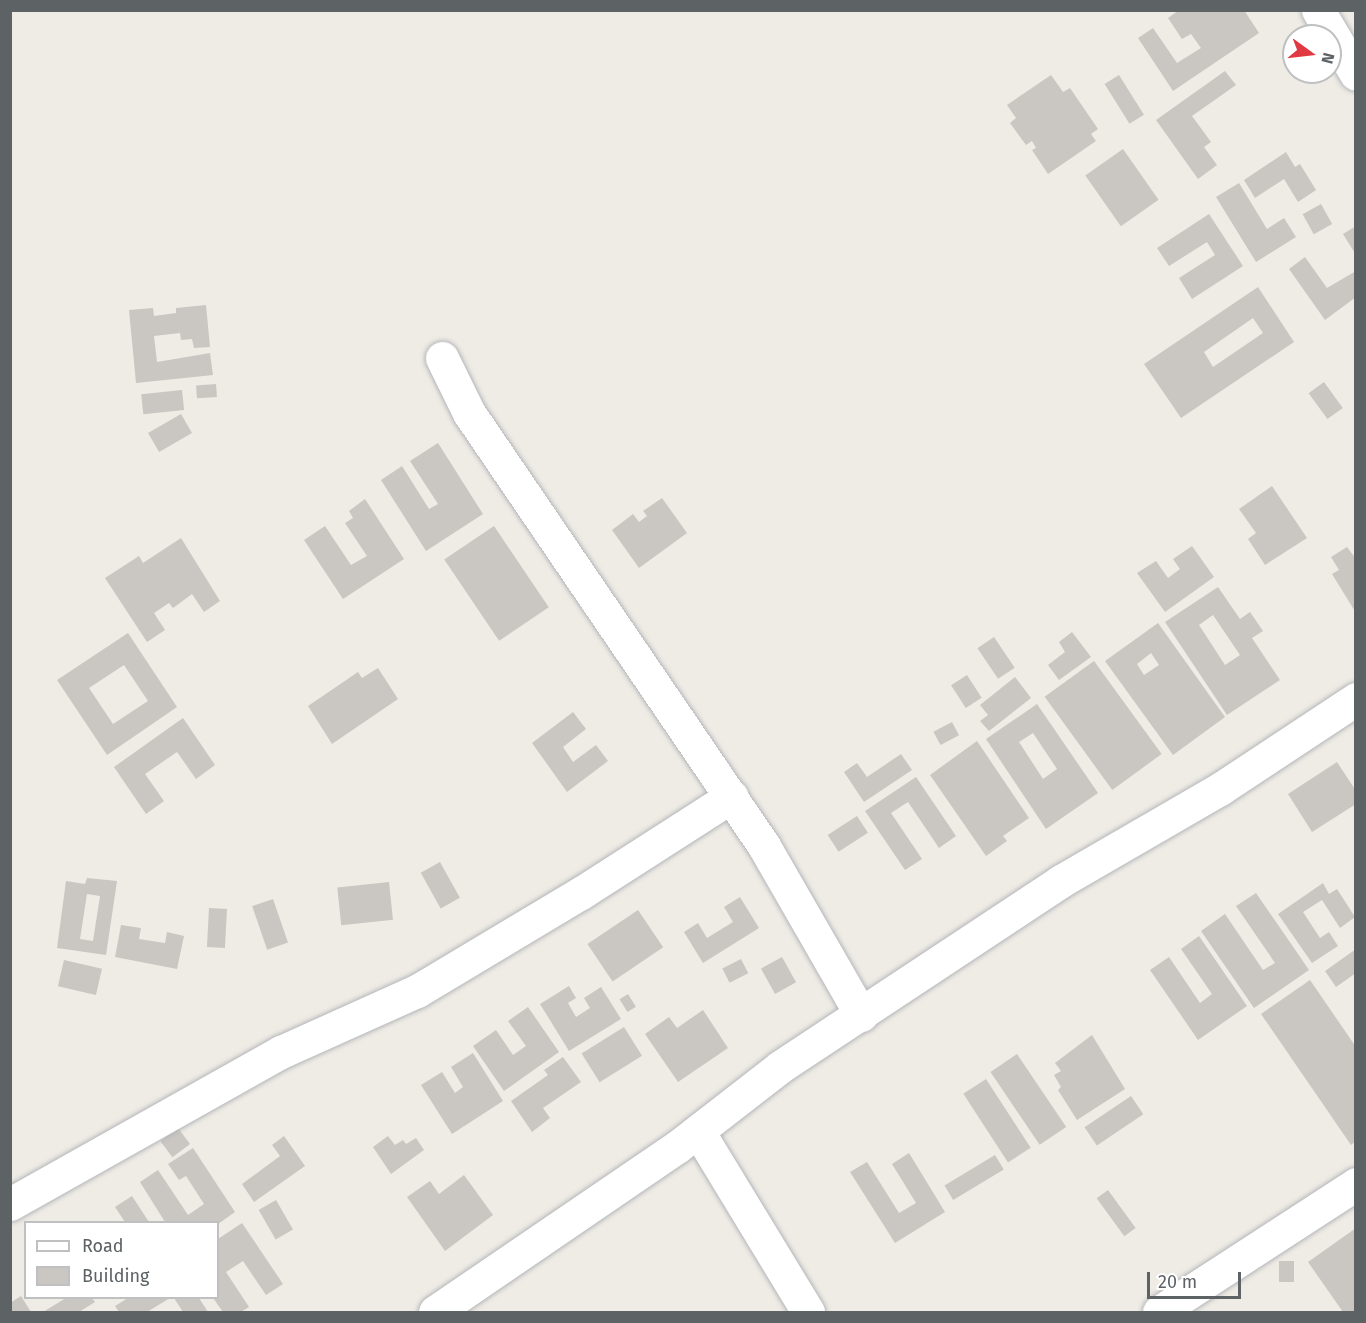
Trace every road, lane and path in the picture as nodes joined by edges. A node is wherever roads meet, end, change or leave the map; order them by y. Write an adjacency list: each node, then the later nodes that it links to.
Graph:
1 (1318, 10): 2 (street)
2 (1356, 74)
3 (442, 358): 5 (street)
4 (1356, 699): 6 (street)
5 (732, 796): 6 (street); 9 (street)
6 (861, 1015): 7 (street)
7 (698, 1131): 10 (street); 11 (street)
8 (1356, 1184): 12 (street)
9 (10, 1204)
10 (435, 1312)
11 (808, 1312)
12 (1159, 1312)

